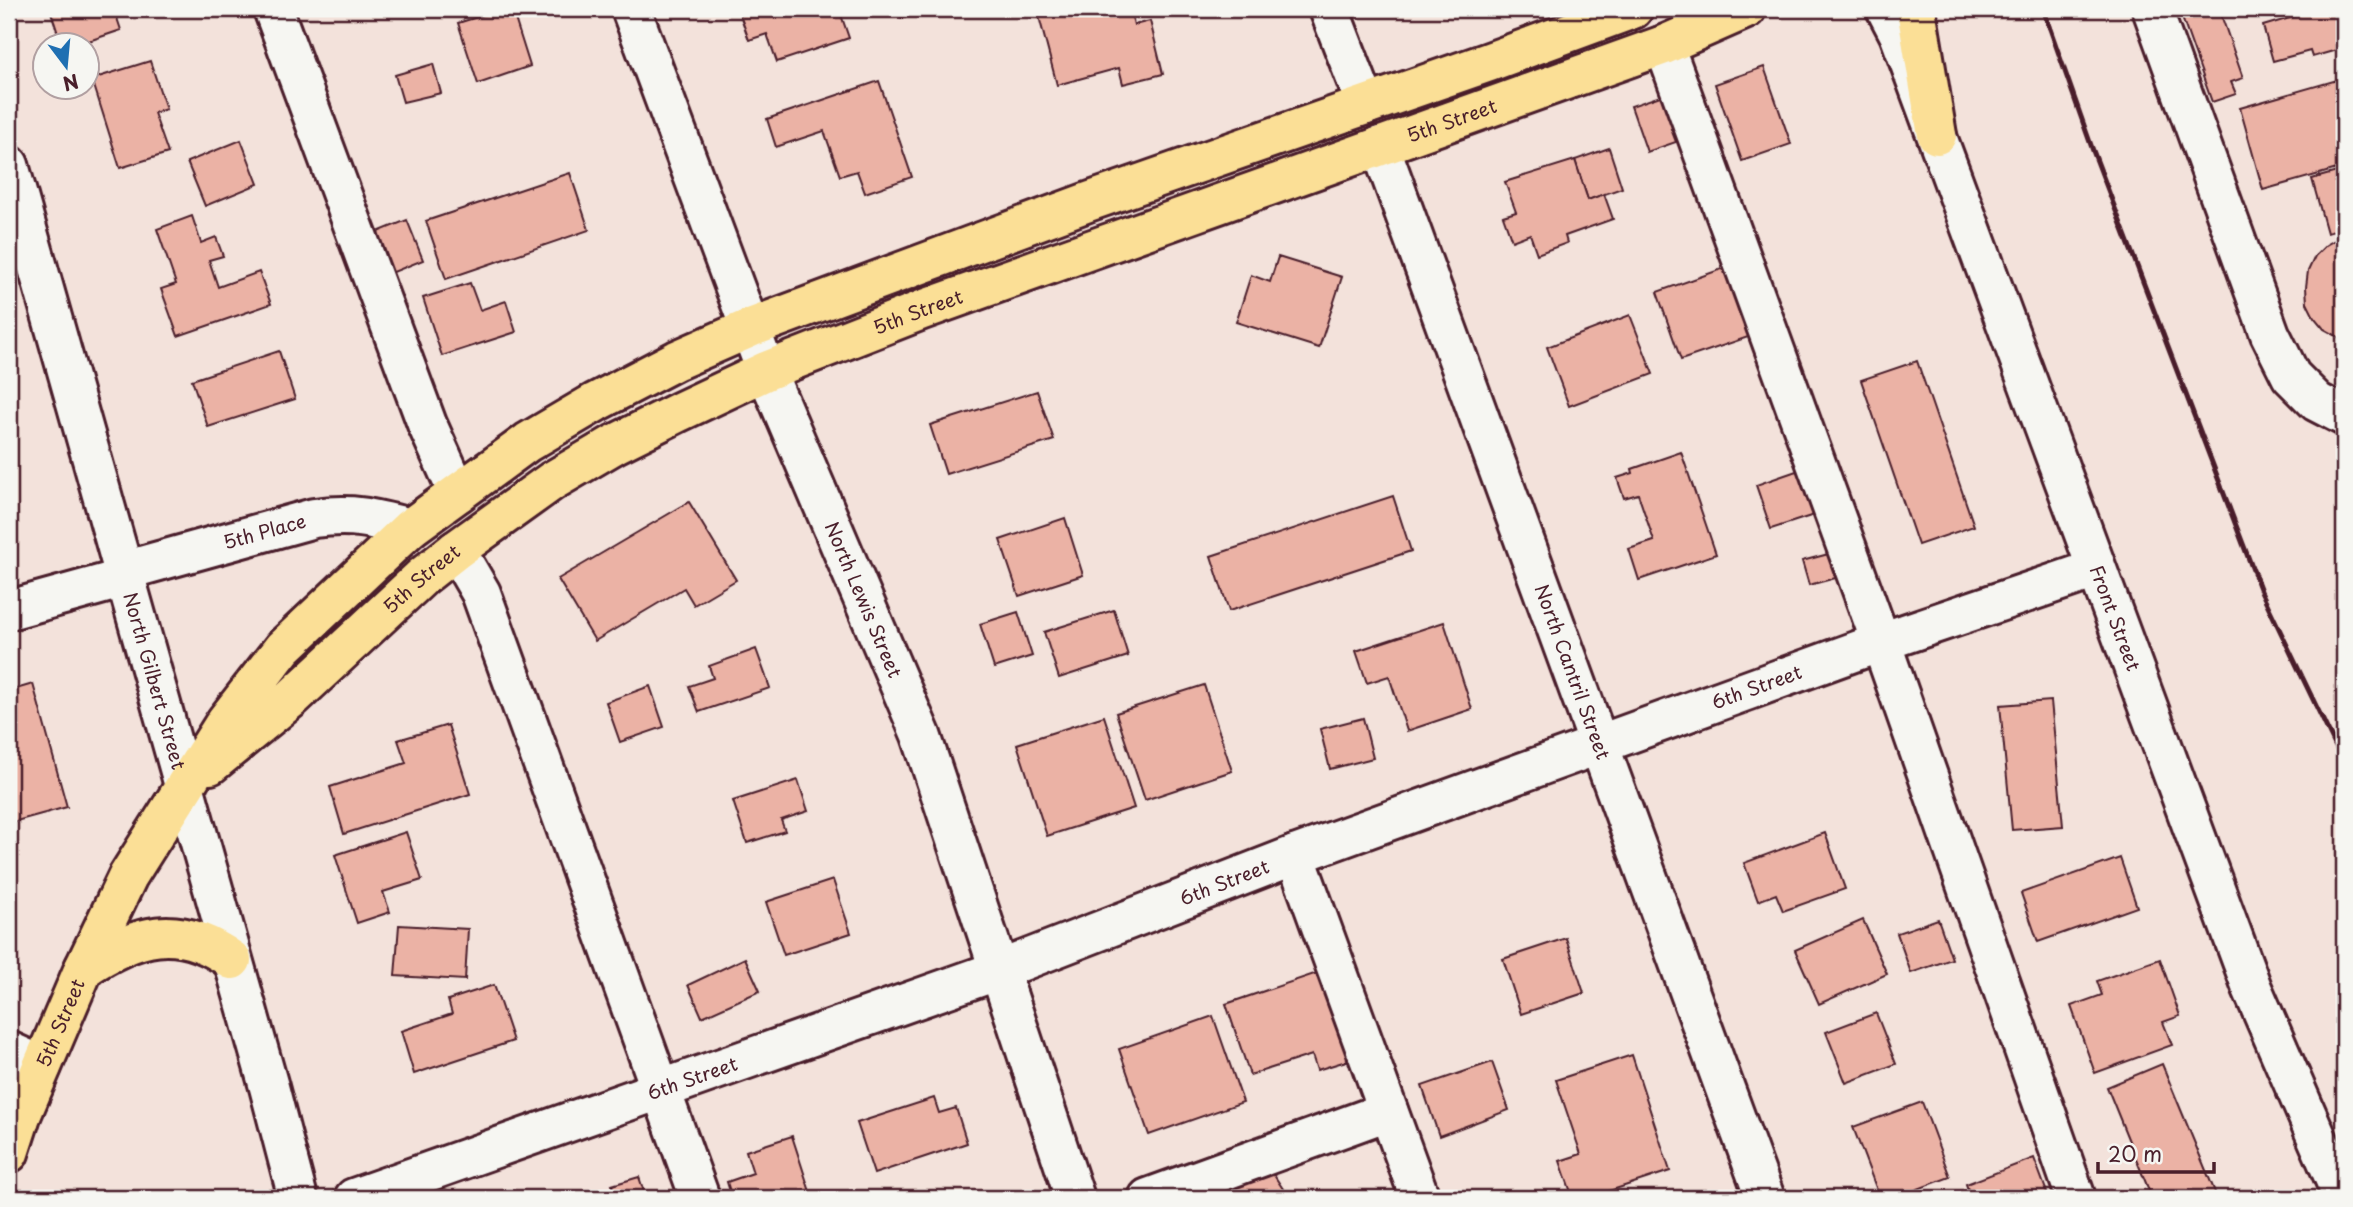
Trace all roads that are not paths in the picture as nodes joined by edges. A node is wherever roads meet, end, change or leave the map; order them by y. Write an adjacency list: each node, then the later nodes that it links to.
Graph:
1 (273, 9): 18 (street)
2 (631, 9): 15 (street, North Lewis Street)
3 (1329, 9): 11 (street)
4 (1746, 9): 9 (main road, 5th Street)
5 (1763, 9): 9 (street)
6 (2152, 9): 17 (street)
7 (1628, 10): 11 (main road, 5th Street)
8 (1894, 15): 12 (main road)
9 (1709, 25): 10 (main road, 5th Street)
10 (1664, 45): 13 (main road, 5th Street); 24 (street)
11 (1366, 105): 15 (main road, 5th Street)
12 (1937, 135): 21 (street, Front Street)
13 (1380, 146): 16 (main road, 5th Street); 25 (street, North Cantril Street)
14 (9, 165): 22 (street, North Gilbert Street)
15 (750, 328): 16 (street, North Lewis Street); 18 (main road, 5th Street)
16 (766, 372): 20 (main road, 5th Street); 30 (street, North Lewis Street)
17 (2344, 416)
18 (458, 493): 19 (main road, 5th Street)
19 (410, 528): 22 (street, 5th Place); 26 (main road, 5th Street)
20 (456, 550): 26 (main road, 5th Street); 32 (street)
21 (2096, 569): 24 (street, 6th Street); 43 (street, Front Street)
22 (124, 574): 23 (street, 5th Place); 26 (street, North Gilbert Street)
23 (9, 610)
24 (1881, 642): 25 (street, 6th Street); 42 (street)
25 (1599, 745): 27 (street, 6th Street); 41 (street, North Cantril Street)
26 (184, 786): 28 (street, North Gilbert Street); 29 (main road, 5th Street)
27 (1295, 855): 30 (street, 6th Street); 33 (street)
28 (232, 960): 29 (main road); 35 (street, North Gilbert Street)
29 (83, 968): 31 (main road, 5th Street)
30 (999, 970): 32 (street, 6th Street); 38 (street, North Lewis Street)
31 (25, 1058): 34 (main road, 5th Street)
32 (661, 1089): 36 (street, 6th Street); 37 (street)
33 (1388, 1111): 39 (street); 40 (street)
34 (9, 1153)
35 (298, 1198)
36 (354, 1198)
37 (700, 1198)
38 (1074, 1198)
39 (1148, 1198)
40 (1420, 1198)
41 (1765, 1198)
42 (2076, 1198)
43 (2343, 1198)

